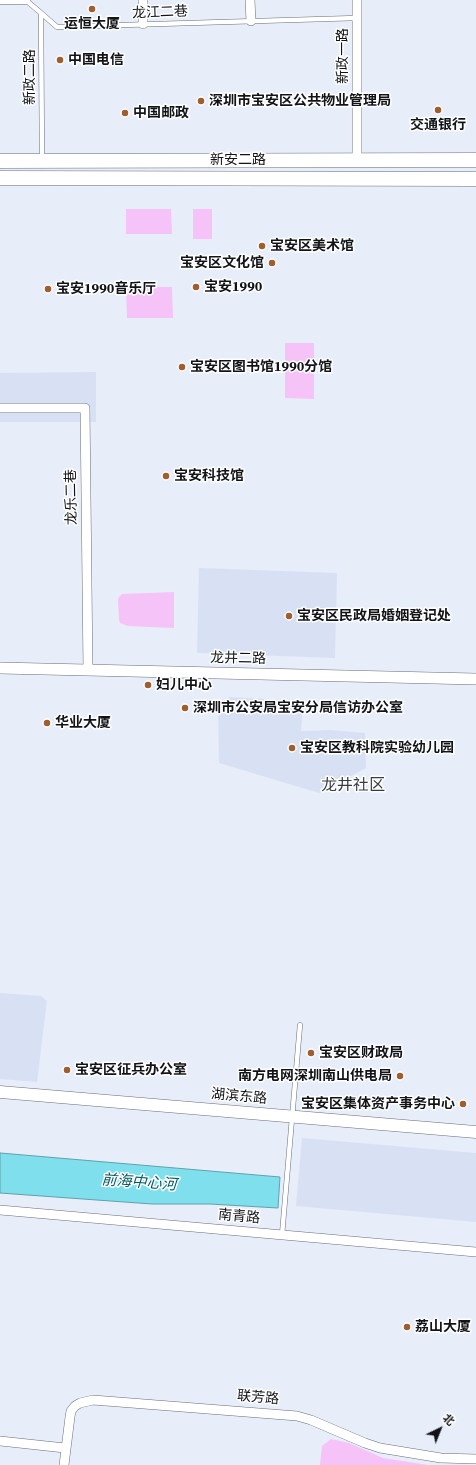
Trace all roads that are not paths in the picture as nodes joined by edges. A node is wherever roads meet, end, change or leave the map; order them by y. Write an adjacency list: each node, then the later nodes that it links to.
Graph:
1 (143, 0): 9 (street)
2 (250, 0): 8 (street)
3 (357, 0): 7 (street, 新政一路)
4 (28, 1): 5 (lane); 6 (lane)
5 (0, 2)
6 (41, 13): 9 (lane, 龙江二巷); 10 (lane, 新政二路)
7 (357, 18): 8 (lane, 龙江二巷); 11 (street, 新政一路)
8 (251, 21): 9 (lane, 龙江二巷)
9 (143, 24)
10 (42, 160): 11 (main road, 新安二路); 13 (main road, 新安二路)
11 (356, 160): 12 (main road, 新安二路)
12 (476, 160)
13 (0, 161)
14 (0, 178): 15 (main road, 新安二路)
15 (476, 179)
16 (0, 408): 18 (street, 龙乐二巷)
17 (0, 668): 18 (street, 龙井二路)
18 (88, 670): 19 (street, 龙井二路)
19 (476, 679)
20 (300, 1025): 22 (lane)
21 (0, 1092): 22 (main road, 湖滨东路)
22 (292, 1116): 23 (main road, 湖滨东路); 25 (lane)
23 (476, 1132)
24 (0, 1210): 25 (street, 南青路)
25 (282, 1235): 26 (street, 南青路)
26 (476, 1252)
27 (0, 1441): 28 (street)
28 (66, 1448): 29 (street, 联芳路); 30 (street, 联芳路)
29 (476, 1459)
30 (64, 1465)

